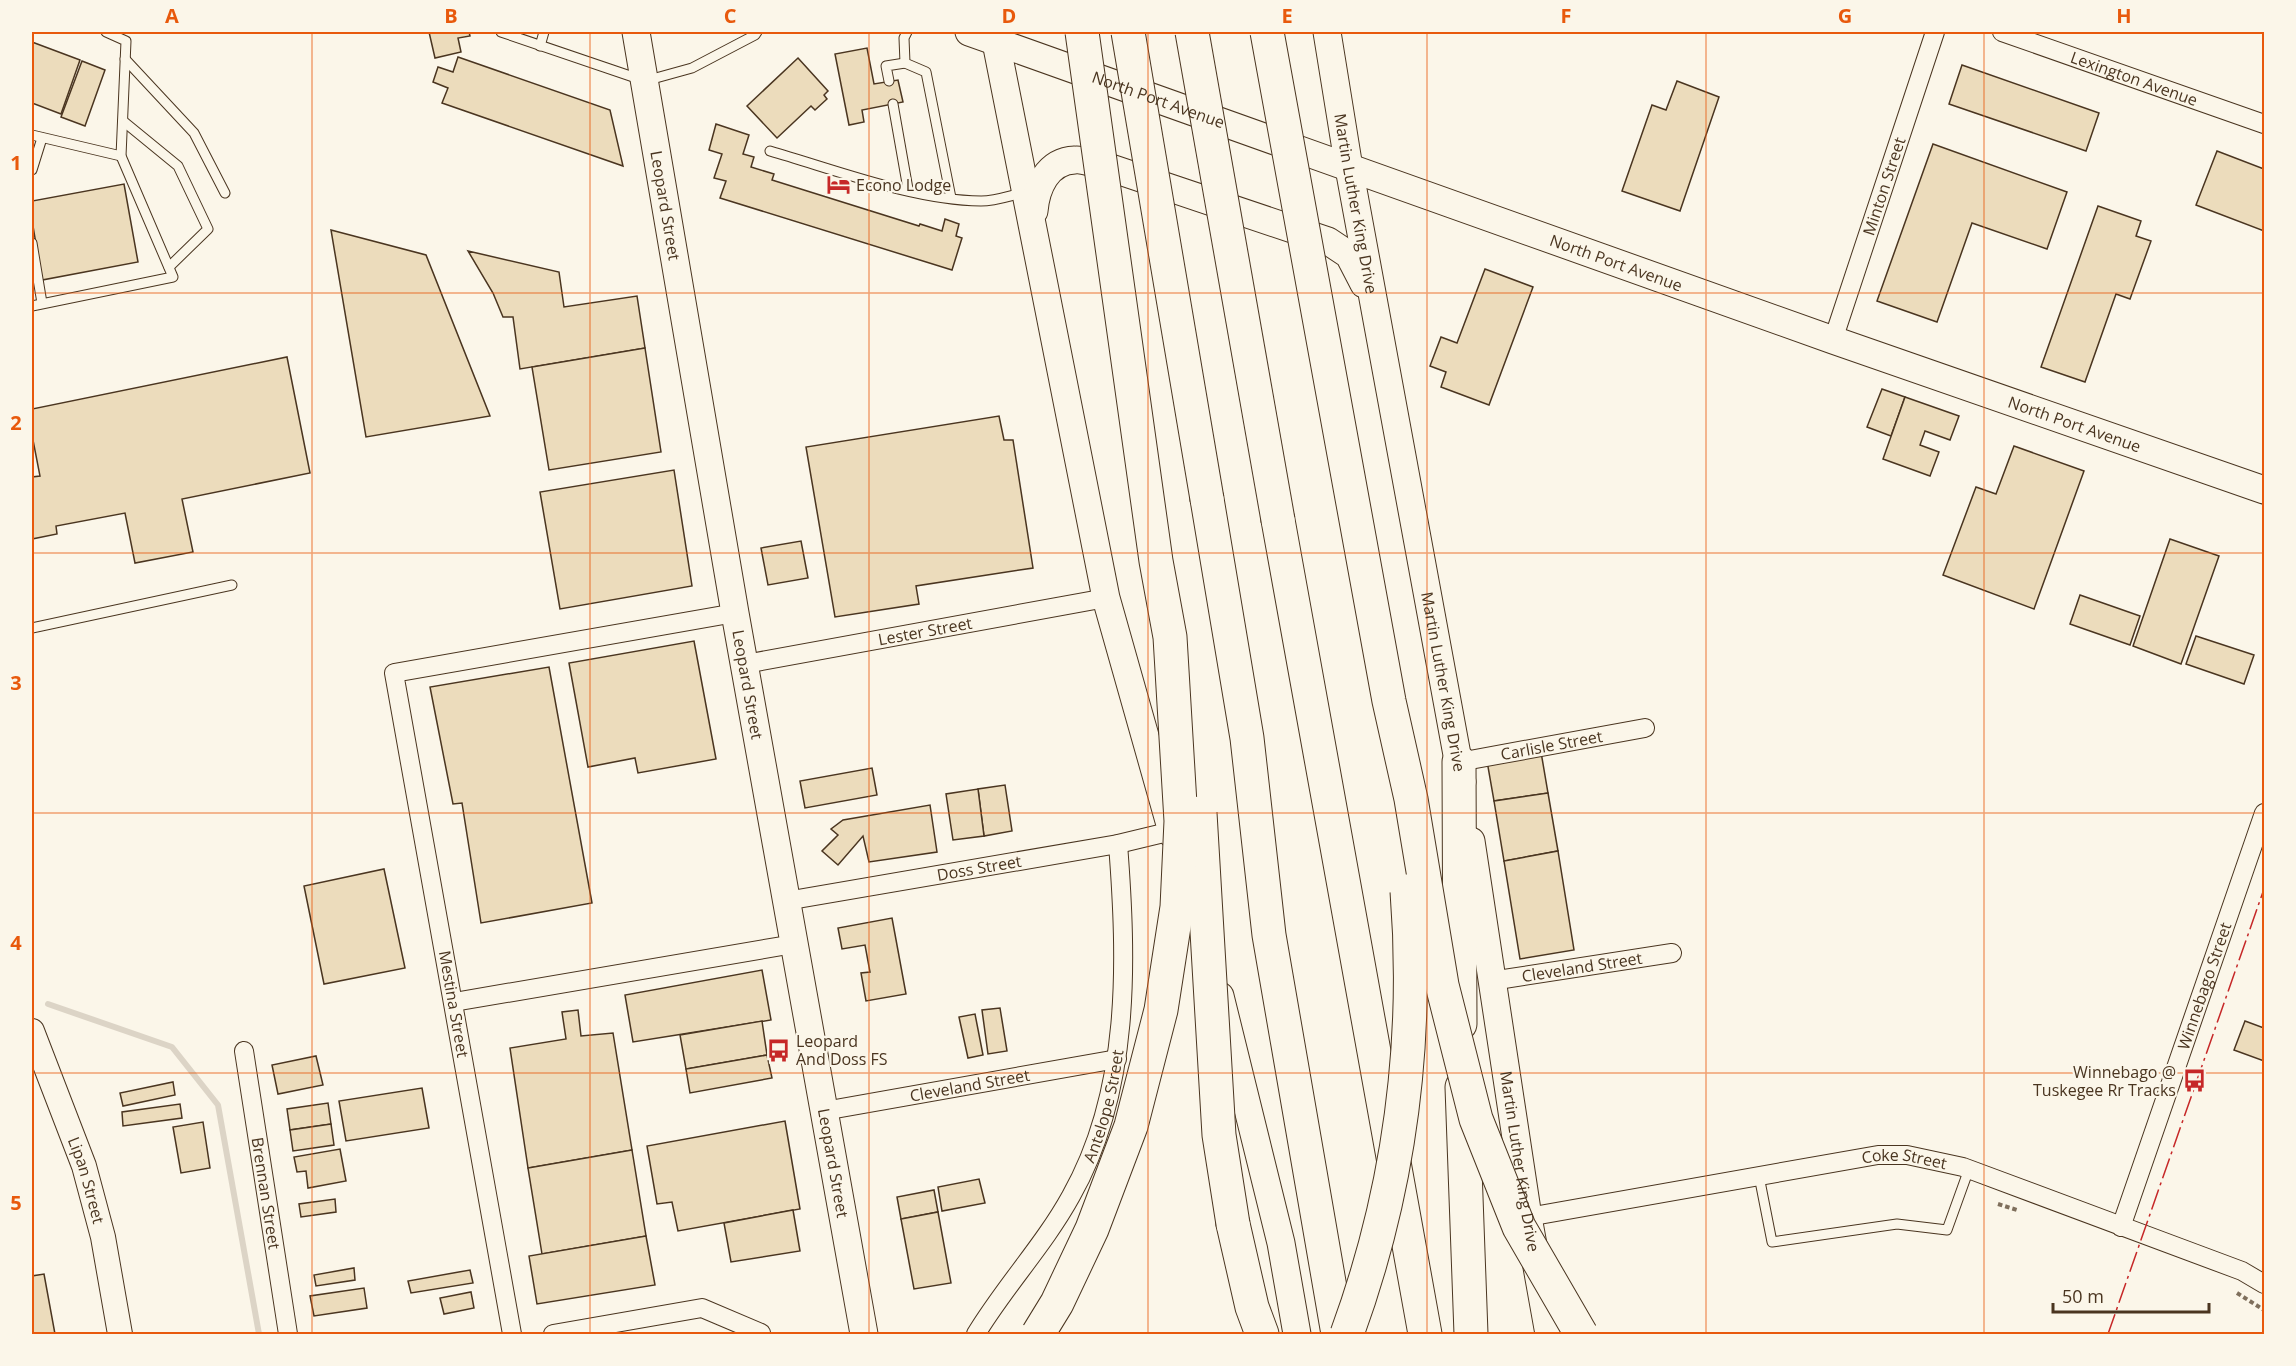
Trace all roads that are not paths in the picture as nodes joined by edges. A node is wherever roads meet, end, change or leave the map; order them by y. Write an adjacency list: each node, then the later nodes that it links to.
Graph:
1 (106, 32): 17 (lane)
2 (501, 32): 16 (lane)
3 (544, 32): 16 (lane)
4 (636, 32): 19 (main road, Leopard Street)
5 (757, 32): 19 (lane)
6 (907, 32): 18 (lane)
7 (969, 32): 15 (main road, North Port Avenue)
8 (1082, 32): 46 (highway, bridge)
9 (1128, 32): 78 (highway, bridge)
10 (1192, 32): 80 (highway, bridge)
11 (1267, 32): 48 (highway, bridge)
12 (1327, 32): 28 (main road, Martin Luther King Drive)
13 (1935, 32): 40 (street, Minton Street)
14 (2002, 32): 23 (street, Lexington Avenue)
15 (995, 36): 28 (main road, North Port Avenue); 31 (main road)
16 (540, 46): 19 (lane)
17 (125, 59): 22 (lane); 32 (lane)
18 (905, 63): 20 (lane); 33 (lane)
19 (645, 81): 44 (main road, Leopard Street)
20 (889, 81)
21 (893, 104): 30 (lane)
22 (123, 121): 27 (lane); 36 (lane)
23 (2265, 124)
24 (32, 135): 25 (lane)
25 (42, 138): 27 (lane); 29 (lane)
26 (770, 152): 30 (lane)
27 (121, 156): 36 (lane)
28 (1349, 168): 39 (main road, Martin Luther King Drive); 40 (main road, North Port Avenue)
29 (32, 170)
30 (908, 189): 33 (lane)
31 (1028, 192): 33 (lane); 34 (main road)
32 (225, 194)
33 (951, 198)
34 (1034, 221): 39 (main road); 43 (main road)
35 (32, 243): 37 (lane)
36 (169, 267): 37 (lane)
37 (42, 303): 38 (lane)
38 (32, 306)
39 (1377, 315): 50 (main road, Martin Luther King Drive)
40 (1833, 340): 41 (main road, North Port Avenue)
41 (2265, 490)
42 (232, 585): 45 (lane)
43 (1106, 598): 47 (street, Lester Street); 52 (main road)
44 (735, 613): 47 (main road, Leopard Street); 58 (street, Mestina Street)
45 (32, 628)
46 (1170, 637): 75 (highway, bridge); 76 (highway, bridge)
47 (745, 664): 54 (main road, Leopard Street)
48 (1389, 701): 79 (highway, bridge); 83 (highway, bridge)
49 (1645, 728): 50 (street, Carlisle Street)
50 (1460, 762): 57 (main road, Martin Luther King Drive); 81 (highway)
51 (2265, 813): 66 (street, Winnebago Street)
52 (1172, 831): 53 (street, Doss Street); 77 (main road)
53 (1118, 844): 54 (street, Doss Street); 61 (street, Antelope Street)
54 (786, 901): 55 (main road, Leopard Street)
55 (794, 944): 58 (street); 62 (main road, Leopard Street)
56 (1672, 953): 57 (street, Cleveland Street)
57 (1491, 981): 65 (main road, Martin Luther King Drive)
58 (454, 1002): 71 (street, Mestina Street)
59 (32, 1031): 69 (street, Lipan Street)
60 (244, 1051): 70 (street, Brennan Street)
61 (1117, 1059): 62 (street, Cleveland Street); 74 (street, Antelope Street)
62 (824, 1111): 73 (main road, Leopard Street)
63 (1969, 1169): 64 (street, Coke Street); 64 (lane); 66 (street, Coke Street)
64 (1759, 1176): 65 (street, Coke Street)
65 (1528, 1217): 82 (main road, Martin Luther King Drive)
66 (2121, 1227): 67 (street, Coke Street)
67 (2265, 1284)
68 (761, 1333): 72 (street)
69 (120, 1335)
70 (288, 1335)
71 (512, 1335)
72 (553, 1335)
73 (864, 1335)
74 (976, 1335)
75 (1038, 1335)
76 (1262, 1335)
77 (1298, 1335)
78 (1338, 1335)
79 (1347, 1335)
80 (1425, 1335)
81 (1471, 1335)
82 (1550, 1335)
83 (1581, 1335)

